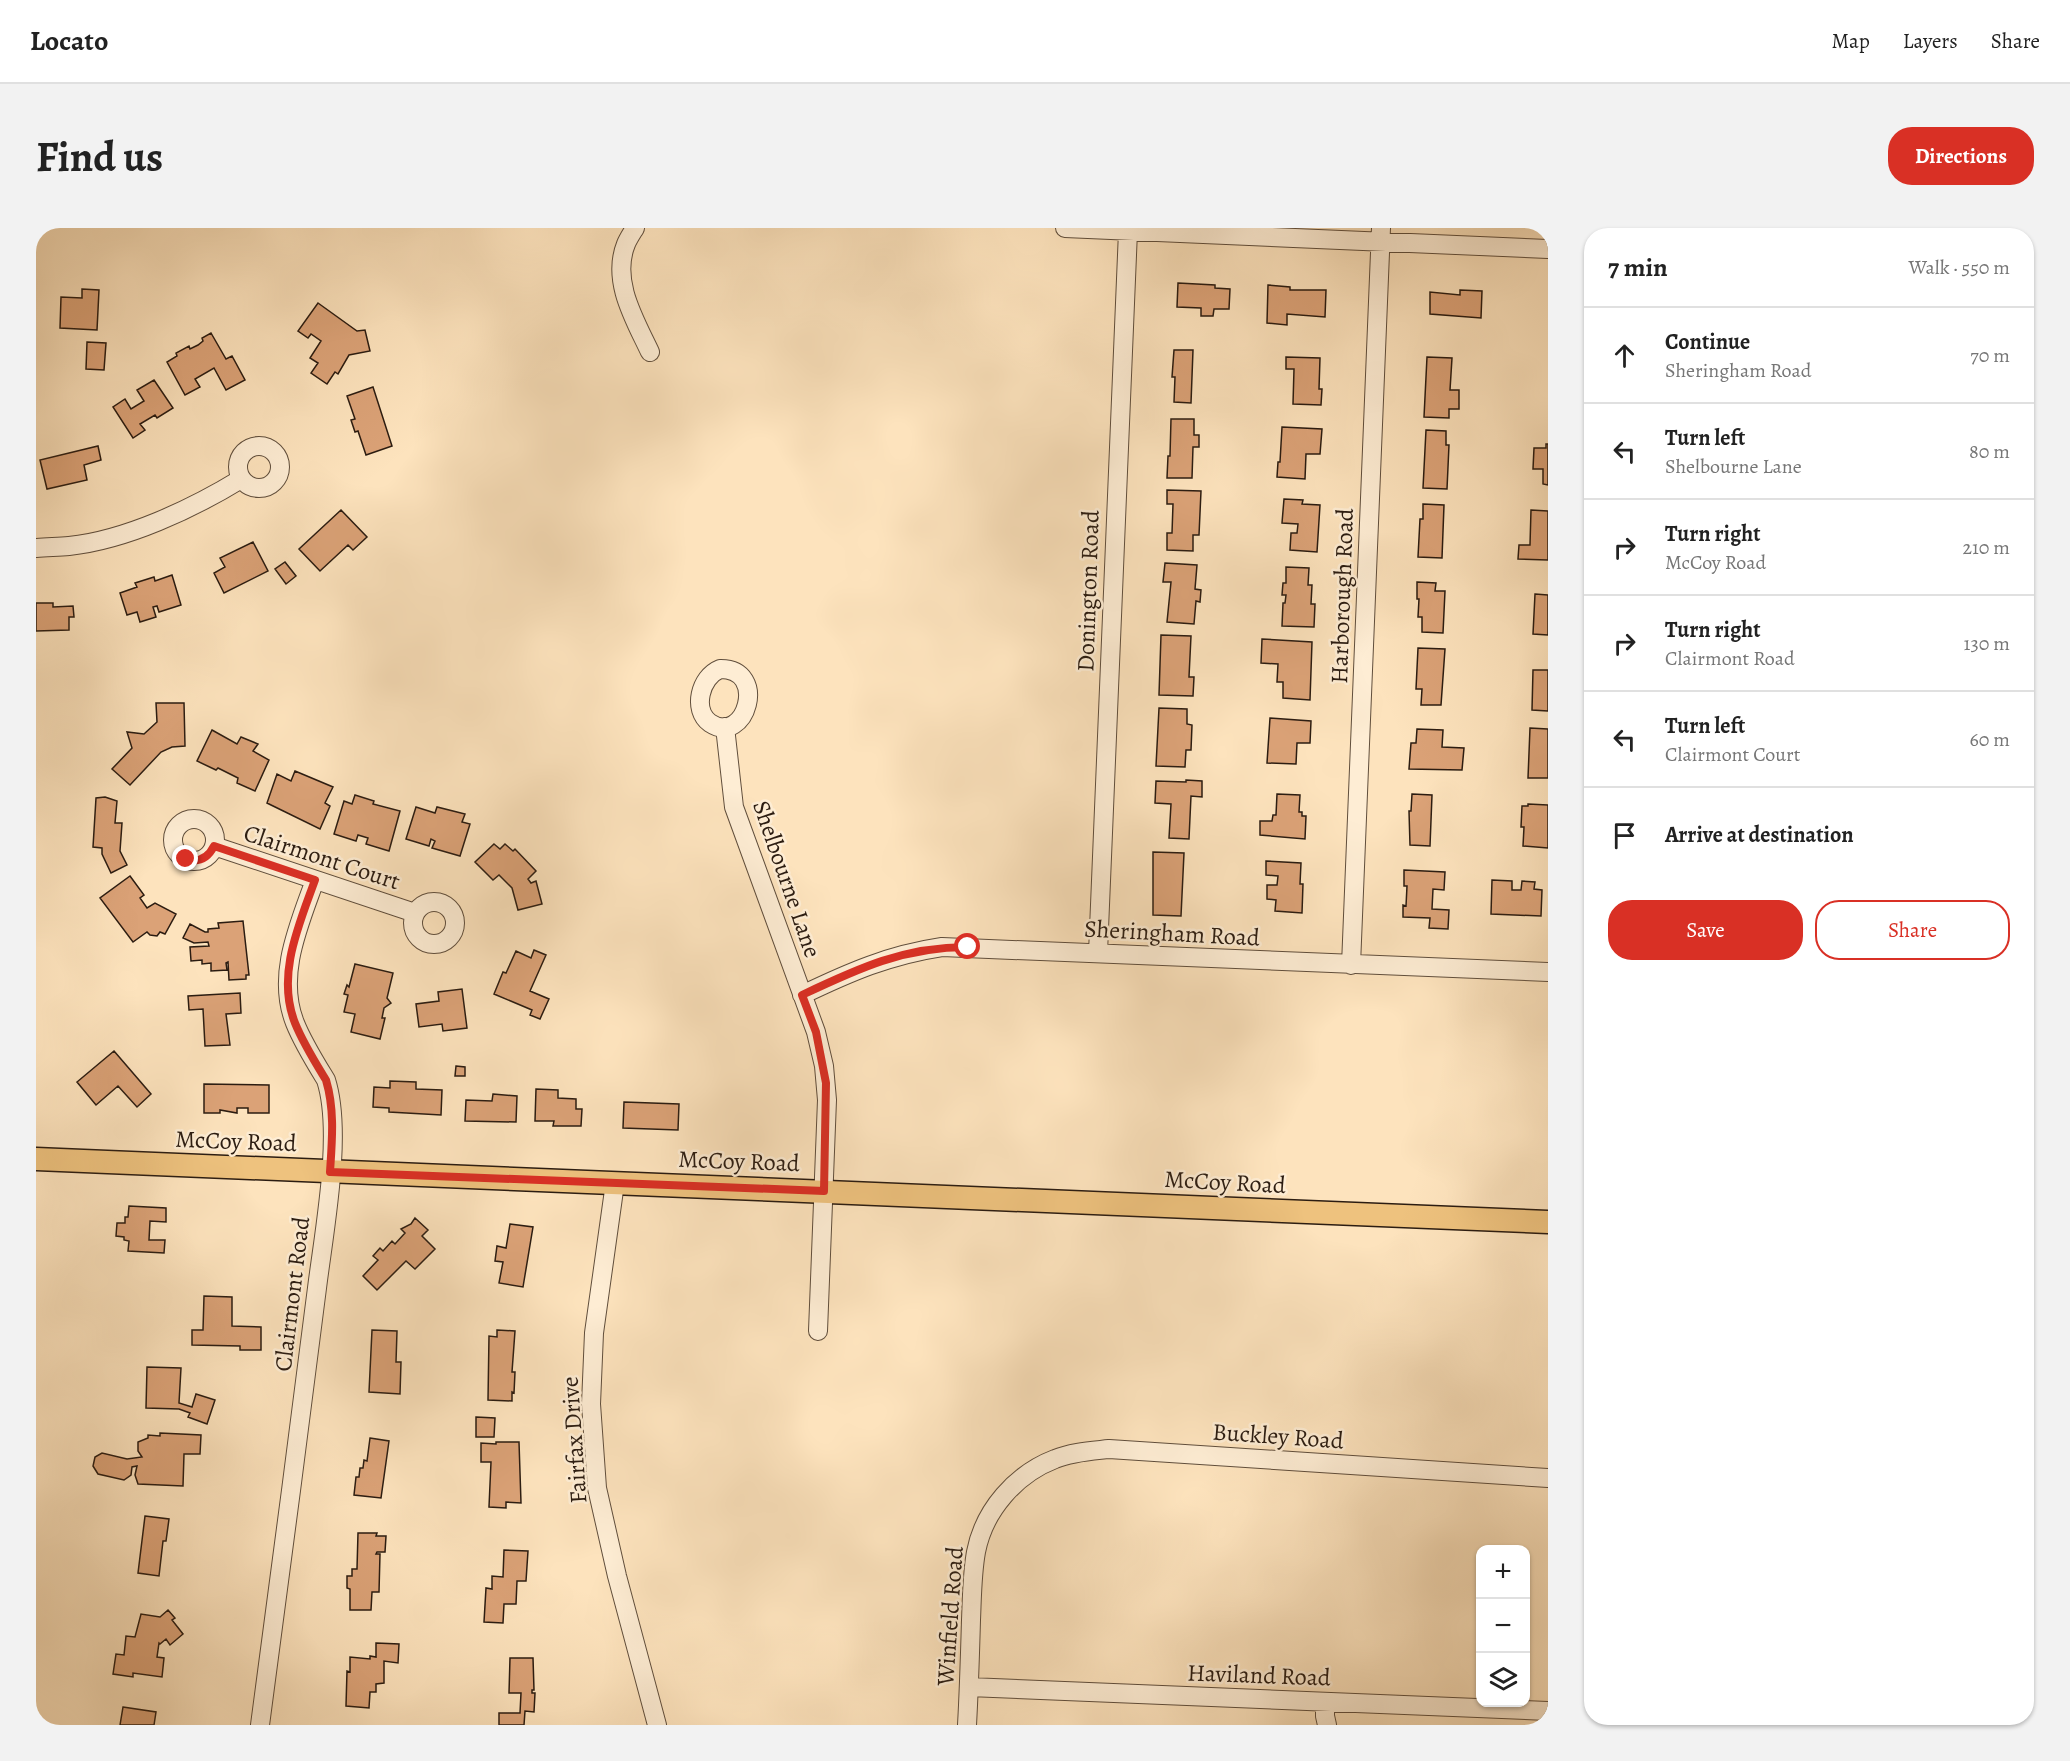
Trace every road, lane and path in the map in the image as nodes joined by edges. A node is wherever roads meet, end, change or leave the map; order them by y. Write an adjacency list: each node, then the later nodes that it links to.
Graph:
1 (635, 228): 6 (street)
2 (1065, 228): 3 (street)
3 (1128, 231): 4 (street); 13 (street, Donington Road)
4 (1380, 235): 5 (street); 14 (street, Harborough Road)
5 (1548, 249)
6 (650, 352)
7 (241, 479): 8 (street)
8 (36, 548)
9 (725, 727): 16 (street, Shelbourne Lane)
10 (214, 846): 11 (street, Clairmont Court)
11 (315, 880): 12 (street, Clairmont Court); 18 (street, Clairmont Road)
12 (415, 913)
13 (1098, 953): 14 (street, Sheringham Road); 16 (street, Sheringham Road)
14 (1351, 965): 15 (street, Sheringham Road)
15 (1548, 972)
16 (802, 995): 20 (street, Shelbourne Lane)
17 (36, 1159): 18 (main road, McCoy Road)
18 (330, 1172): 19 (main road, McCoy Road); 29 (street, Clairmont Road)
19 (615, 1183): 20 (main road, McCoy Road); 30 (street, Fairfax Drive)
20 (824, 1191): 21 (main road, McCoy Road); 22 (street, Shelbourne Lane)
21 (1548, 1222)
22 (818, 1331)
23 (1548, 1478): 24 (street, Buckley Road)
24 (1014, 1485): 25 (street, Winfield Road)
25 (969, 1687): 26 (street, Haviland Road); 31 (street, Winfield Road)
26 (1325, 1702): 27 (street, Haviland Road); 32 (street)
27 (1442, 1707): 28 (street, Haviland Road); 33 (street)
28 (1548, 1711)
29 (260, 1725)
30 (657, 1725)
31 (967, 1725)
32 (1327, 1725)
33 (1439, 1725)

